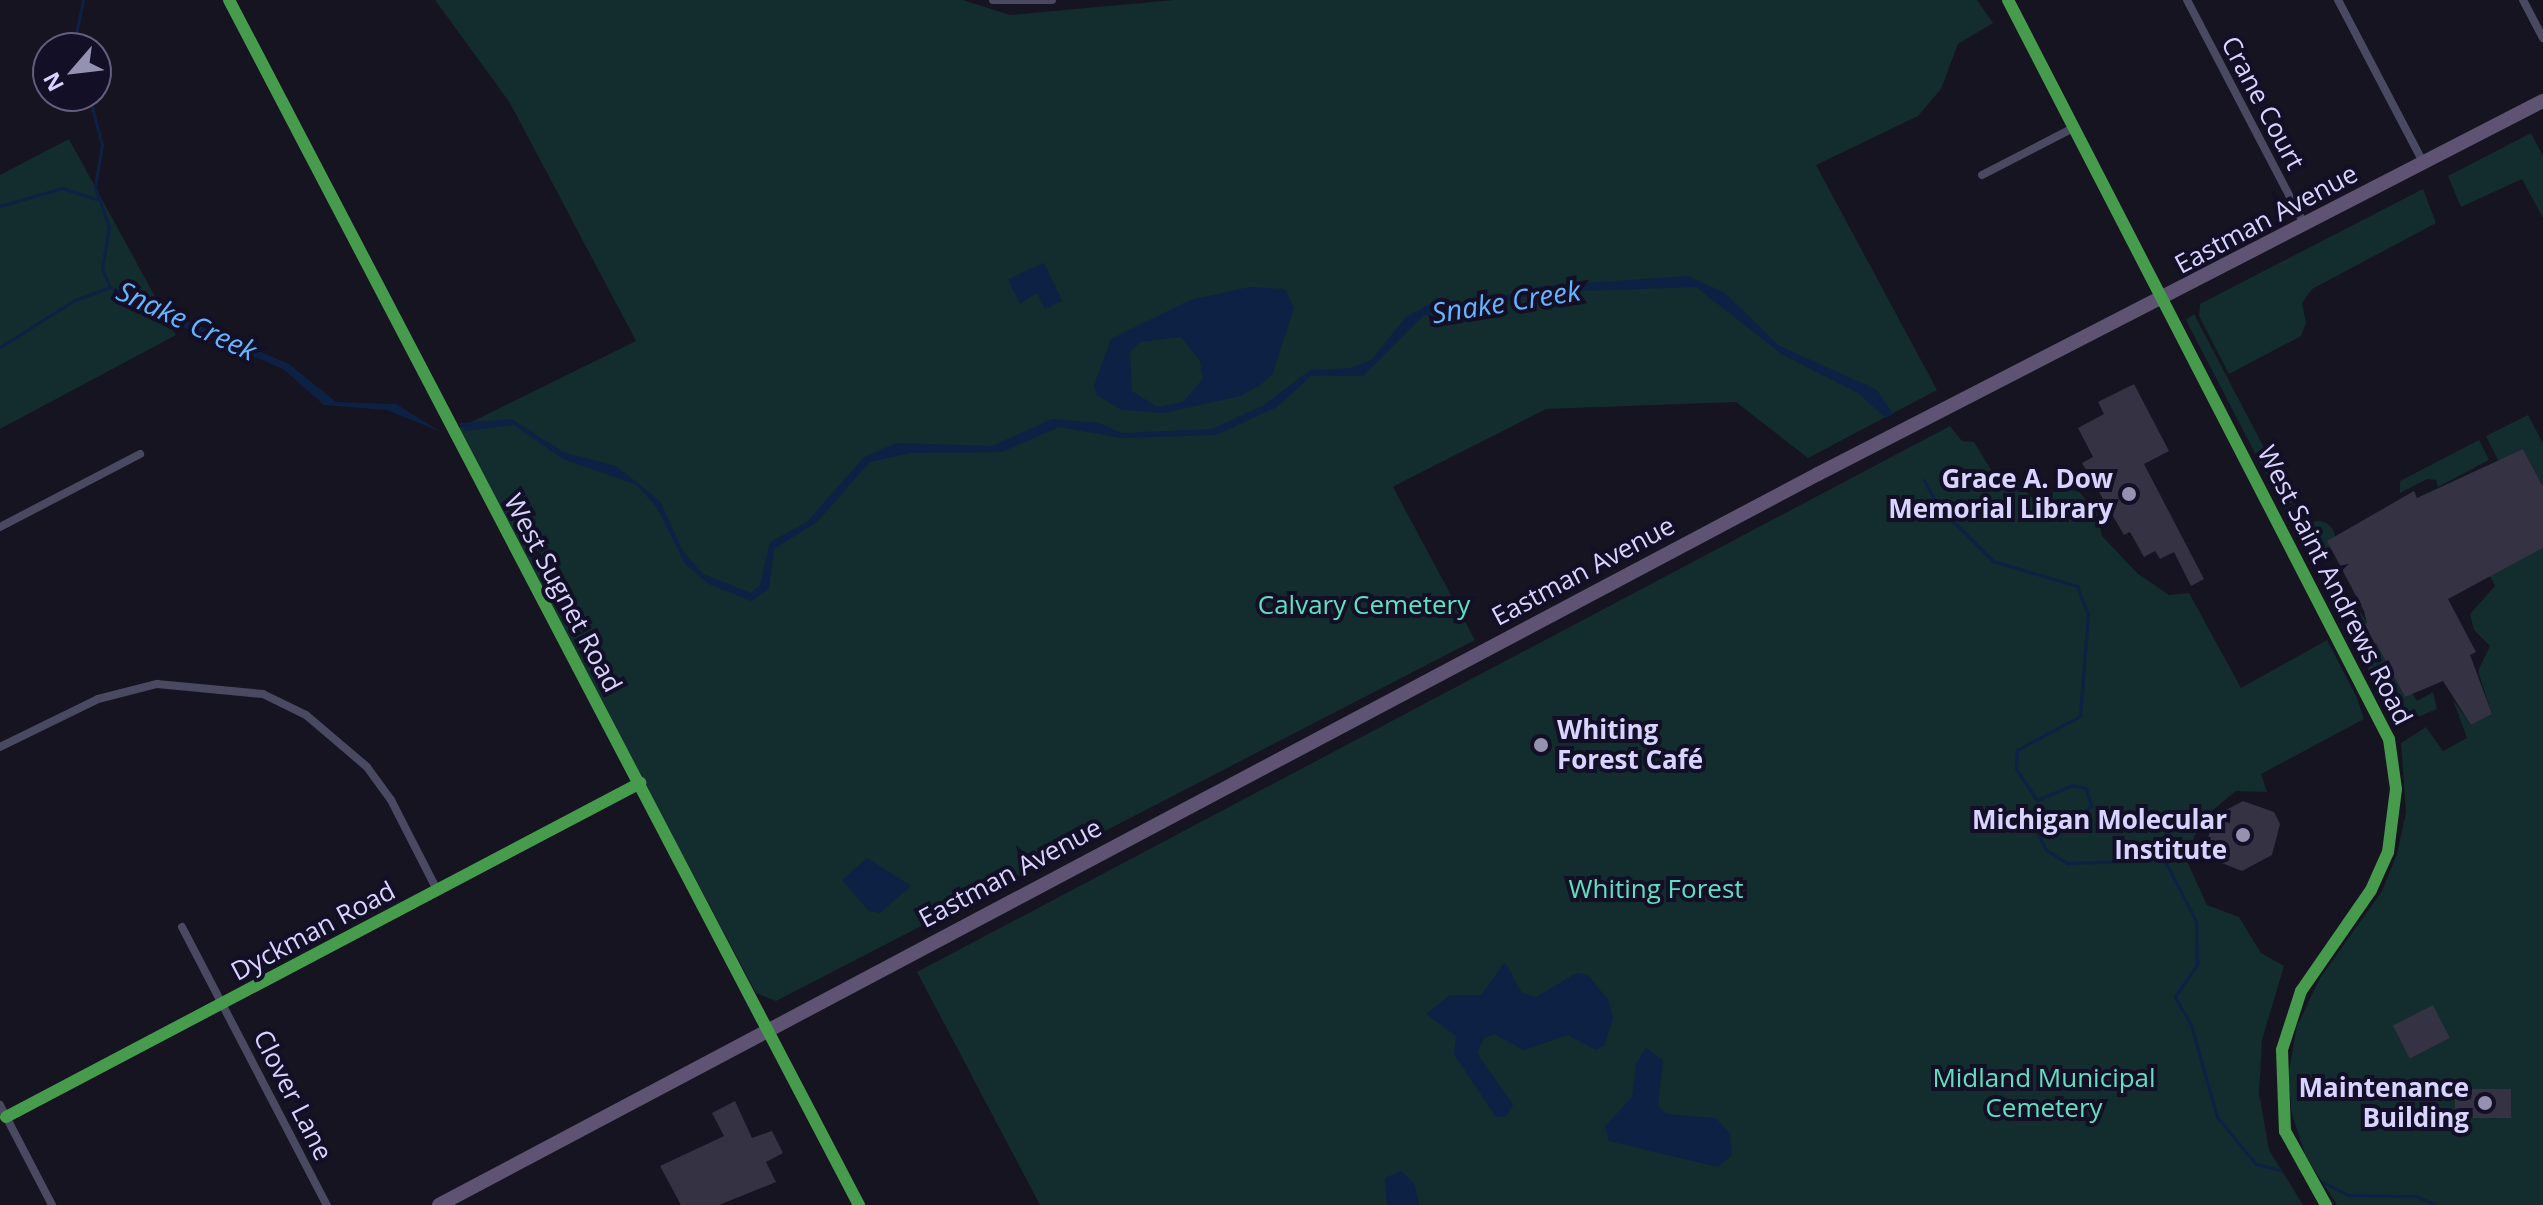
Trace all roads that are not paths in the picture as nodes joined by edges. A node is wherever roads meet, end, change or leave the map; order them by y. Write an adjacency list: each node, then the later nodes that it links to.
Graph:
1 (229, 0): 18 (street, West Sugnet Road)
2 (993, 0): 3 (street)
3 (1052, 0)
4 (2187, 0): 13 (street, Crane Court)
5 (2338, 0): 11 (street)
6 (2523, 0): 8 (street)
7 (2009, 1): 10 (street, West Saint Andrews Road)
8 (2543, 38)
9 (2543, 101): 11 (main road, Eastman Avenue)
10 (2075, 127): 12 (street); 14 (street, West Saint Andrews Road)
11 (2424, 164): 13 (main road, Eastman Avenue)
12 (1982, 175)
13 (2305, 225): 14 (main road, Eastman Avenue)
14 (2164, 299): 22 (main road, Eastman Avenue); 29 (street, West Saint Andrews Road)
15 (140, 454): 16 (street)
16 (0, 527)
17 (0, 747): 19 (street)
18 (640, 783): 19 (street, Dyckman Road); 22 (street, West Sugnet Road)
19 (437, 890): 21 (street, Dyckman Road)
20 (182, 927): 21 (street, Clover Lane)
21 (222, 1003): 24 (street, Dyckman Road); 26 (street, Clover Lane)
22 (766, 1028): 27 (main road, Eastman Avenue); 28 (street, West Sugnet Road)
23 (0, 1105): 24 (street)
24 (6, 1117): 25 (street)
25 (52, 1205)
26 (327, 1205)
27 (439, 1205)
28 (859, 1205)
29 (2326, 1205)

